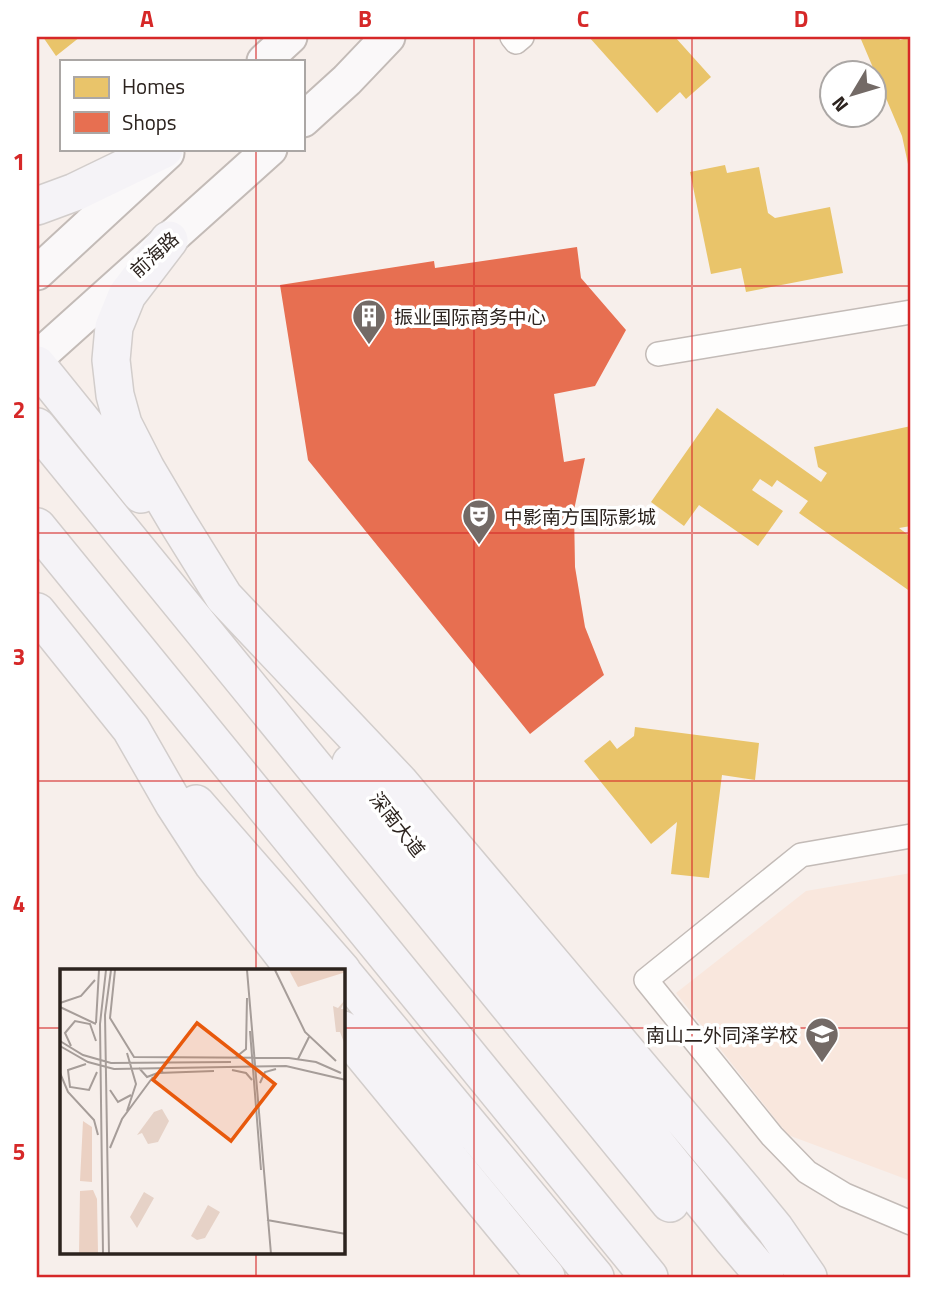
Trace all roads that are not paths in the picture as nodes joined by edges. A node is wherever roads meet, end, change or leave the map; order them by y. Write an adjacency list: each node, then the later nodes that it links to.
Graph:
1 (290, 37): 5 (main road)
2 (388, 37): 6 (main road)
3 (512, 37): 4 (street)
4 (522, 37)
5 (265, 60)
6 (304, 119)
7 (162, 150): 10 (main road)
8 (170, 150): 12 (main road)
9 (269, 150): 11 (main road, 前海路)
10 (37, 206)
11 (169, 240): 15 (main road, 前海路); 19 (main road)
12 (37, 273)
13 (911, 312): 14 (street)
14 (658, 354)
15 (37, 358)
16 (37, 365): 19 (main road, 深南大道)
17 (37, 427): 32 (main road, 深南大道)
18 (37, 527): 31 (main road)
19 (224, 597): 33 (main road, 深南大道); 34 (main road)
20 (37, 612): 22 (main road)
21 (37, 643): 22 (main road)
22 (125, 721): 24 (main road); 25 (main road)
23 (911, 836): 28 (street)
24 (294, 969)
25 (340, 969)
26 (345, 976): 30 (main road)
27 (345, 1032): 29 (main road)
28 (911, 1223)
29 (546, 1277)
30 (595, 1277)
31 (649, 1277)
32 (731, 1277)
33 (765, 1277)
34 (808, 1277)

